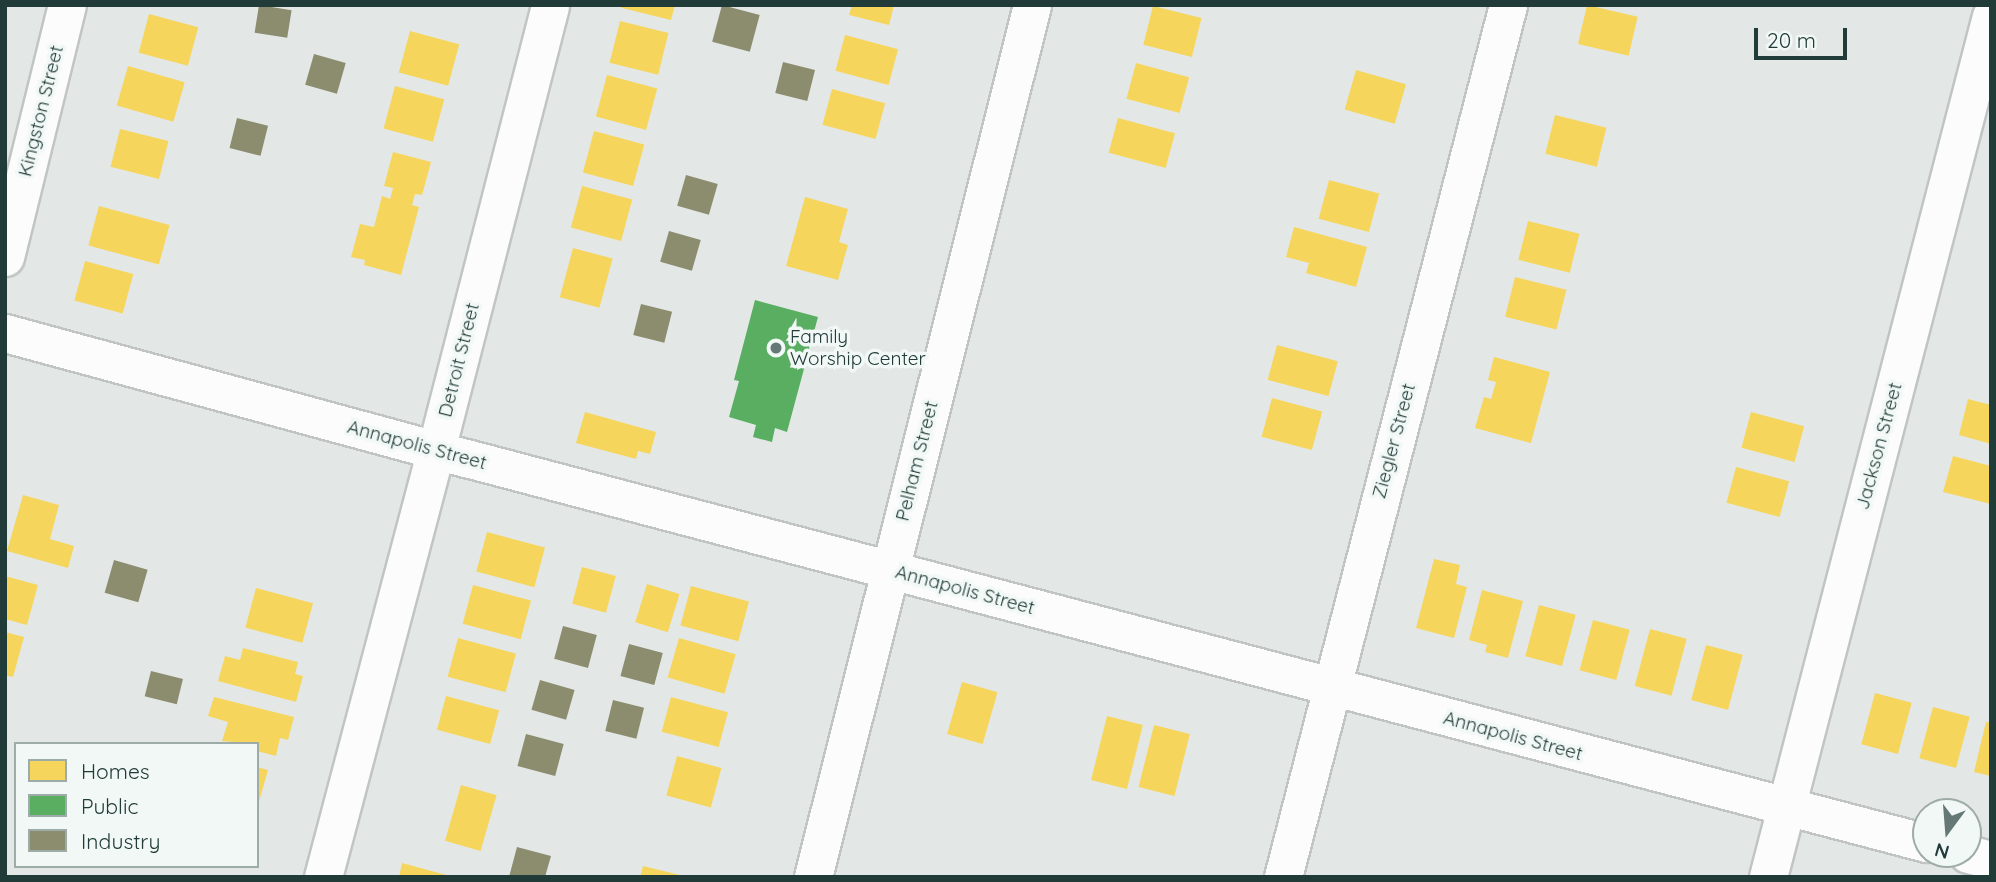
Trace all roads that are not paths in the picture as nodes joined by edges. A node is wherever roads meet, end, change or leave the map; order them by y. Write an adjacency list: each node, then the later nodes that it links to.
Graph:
1 (67, 5): 6 (street, Kingston Street)
2 (550, 5): 8 (street, Detroit Street)
3 (1032, 5): 9 (street, Pelham Street)
4 (1508, 5): 10 (street, Ziegler Street)
5 (1991, 16): 11 (street, Jackson Street)
6 (5, 257)
7 (5, 333): 8 (street, Annapolis Street)
8 (436, 450): 9 (street, Annapolis Street); 13 (street, Detroit Street)
9 (890, 570): 10 (street, Annapolis Street); 14 (street, Pelham Street)
10 (1331, 687): 11 (street, Annapolis Street); 15 (street, Ziegler Street)
11 (1785, 808): 12 (street, Annapolis Street); 16 (street, Jackson Street)
12 (1912, 840)
13 (323, 877)
14 (813, 877)
15 (1283, 877)
16 (1768, 877)

